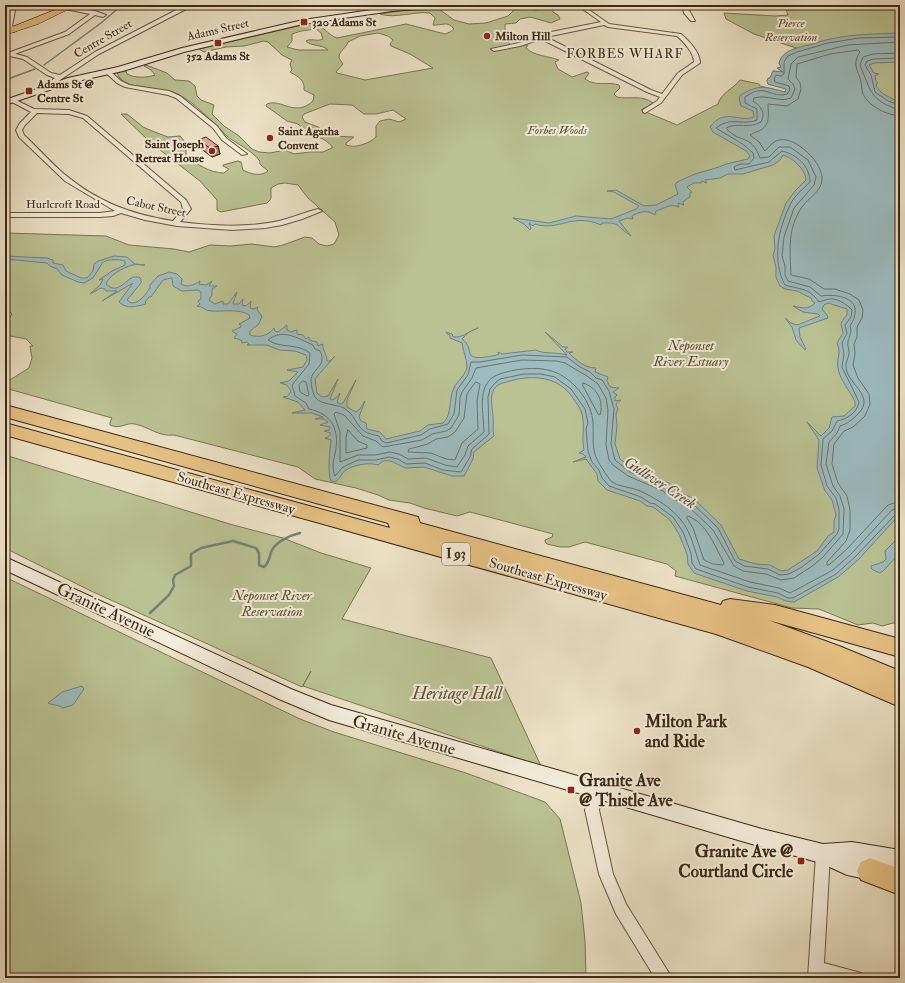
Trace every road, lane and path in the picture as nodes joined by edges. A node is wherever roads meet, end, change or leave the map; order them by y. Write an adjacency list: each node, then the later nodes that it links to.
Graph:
1 (14, 5): 11 (street)
2 (191, 5): 17 (street, Centre Street)
3 (442, 5): 16 (main road, Adams Street)
4 (579, 5): 10 (street)
5 (684, 5): 9 (street)
6 (70, 6): 7 (street); 11 (main road)
7 (95, 13): 8 (street); 15 (street)
8 (103, 15)
9 (693, 20)
10 (604, 23): 13 (street); 20 (street)
11 (14, 30): 12 (main road)
12 (5, 33)
13 (541, 37): 14 (street); 20 (street)
14 (494, 50)
15 (8, 54): 18 (street)
16 (108, 72): 17 (main road, Adams Street); 24 (street)
17 (70, 76): 18 (street, Centre Street); 19 (main road, Adams Street)
18 (61, 77): 19 (street, Centre Street)
19 (40, 91): 21 (main road, Adams Street)
20 (664, 96): 22 (street)
21 (9, 101): 23 (street)
22 (644, 111)
23 (36, 112): 25 (street, Cabot Street); 28 (street)
24 (244, 154)
25 (121, 211): 27 (street, Hurlcroft Road); 28 (street, Cabot Street)
26 (318, 211): 28 (street, Cabot Street)
27 (5, 215)
28 (175, 223)
29 (5, 411): 34 (highway, Southeast Expressway / I 93)
30 (5, 417): 37 (highway, I 93)
31 (5, 424): 38 (highway, I 93)
32 (5, 429): 39 (highway, Southeast Expressway / I 93)
33 (5, 563): 40 (main road, Granite Avenue)
34 (714, 605): 35 (highway); 36 (highway, Southeast Expressway / I 93)
35 (900, 648)
36 (900, 674)
37 (900, 681)
38 (900, 690)
39 (900, 697)
40 (595, 790): 41 (main road, Granite Avenue); 47 (street)
41 (823, 854): 42 (main road, Granite Avenue); 43 (main road, Granite Avenue); 46 (street)
42 (900, 860)
43 (870, 871): 44 (main road, Granite Avenue); 45 (highway)
44 (900, 876)
45 (900, 882)
46 (816, 973): 48 (street)
47 (664, 978)
48 (856, 978)

